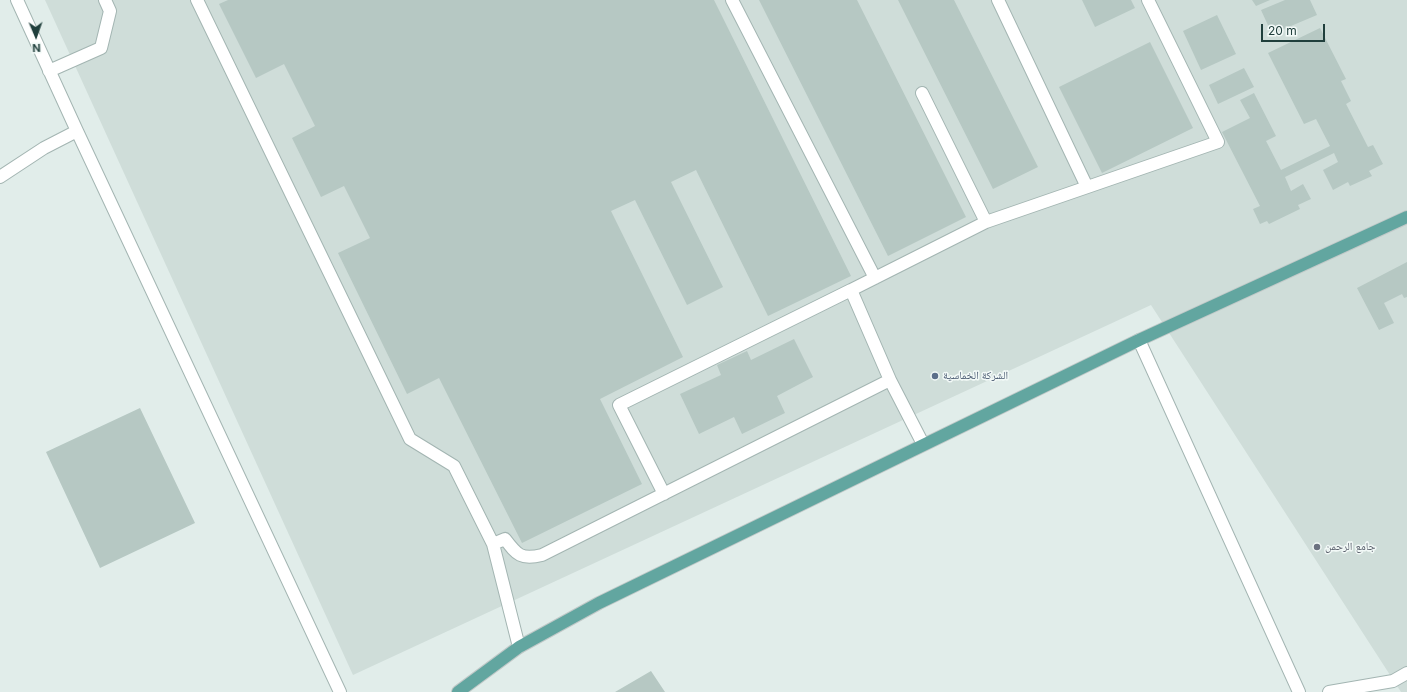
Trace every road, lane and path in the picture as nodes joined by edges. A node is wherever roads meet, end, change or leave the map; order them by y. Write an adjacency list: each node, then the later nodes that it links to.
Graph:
1 (17, 0): 7 (street)
2 (105, 0): 7 (street)
3 (197, 0): 20 (street)
4 (732, 0): 14 (street)
5 (998, 0): 11 (street)
6 (1148, 0): 11 (street)
7 (50, 71): 9 (street)
8 (922, 93): 13 (street)
9 (77, 131): 10 (street); 23 (street)
10 (0, 177)
11 (1087, 187): 13 (street)
12 (1407, 217): 16 (main road)
13 (986, 222): 14 (street)
14 (875, 278): 15 (street)
15 (851, 290): 17 (street); 19 (street)
16 (1139, 340): 18 (main road); 25 (street)
17 (890, 380): 18 (street); 19 (street)
18 (923, 444): 21 (main road)
19 (664, 494): 20 (street)
20 (493, 544): 21 (street)
21 (519, 646): 24 (main road)
22 (1407, 673): 26 (street)
23 (340, 692)
24 (458, 692)
25 (1299, 692)
26 (1329, 692)

